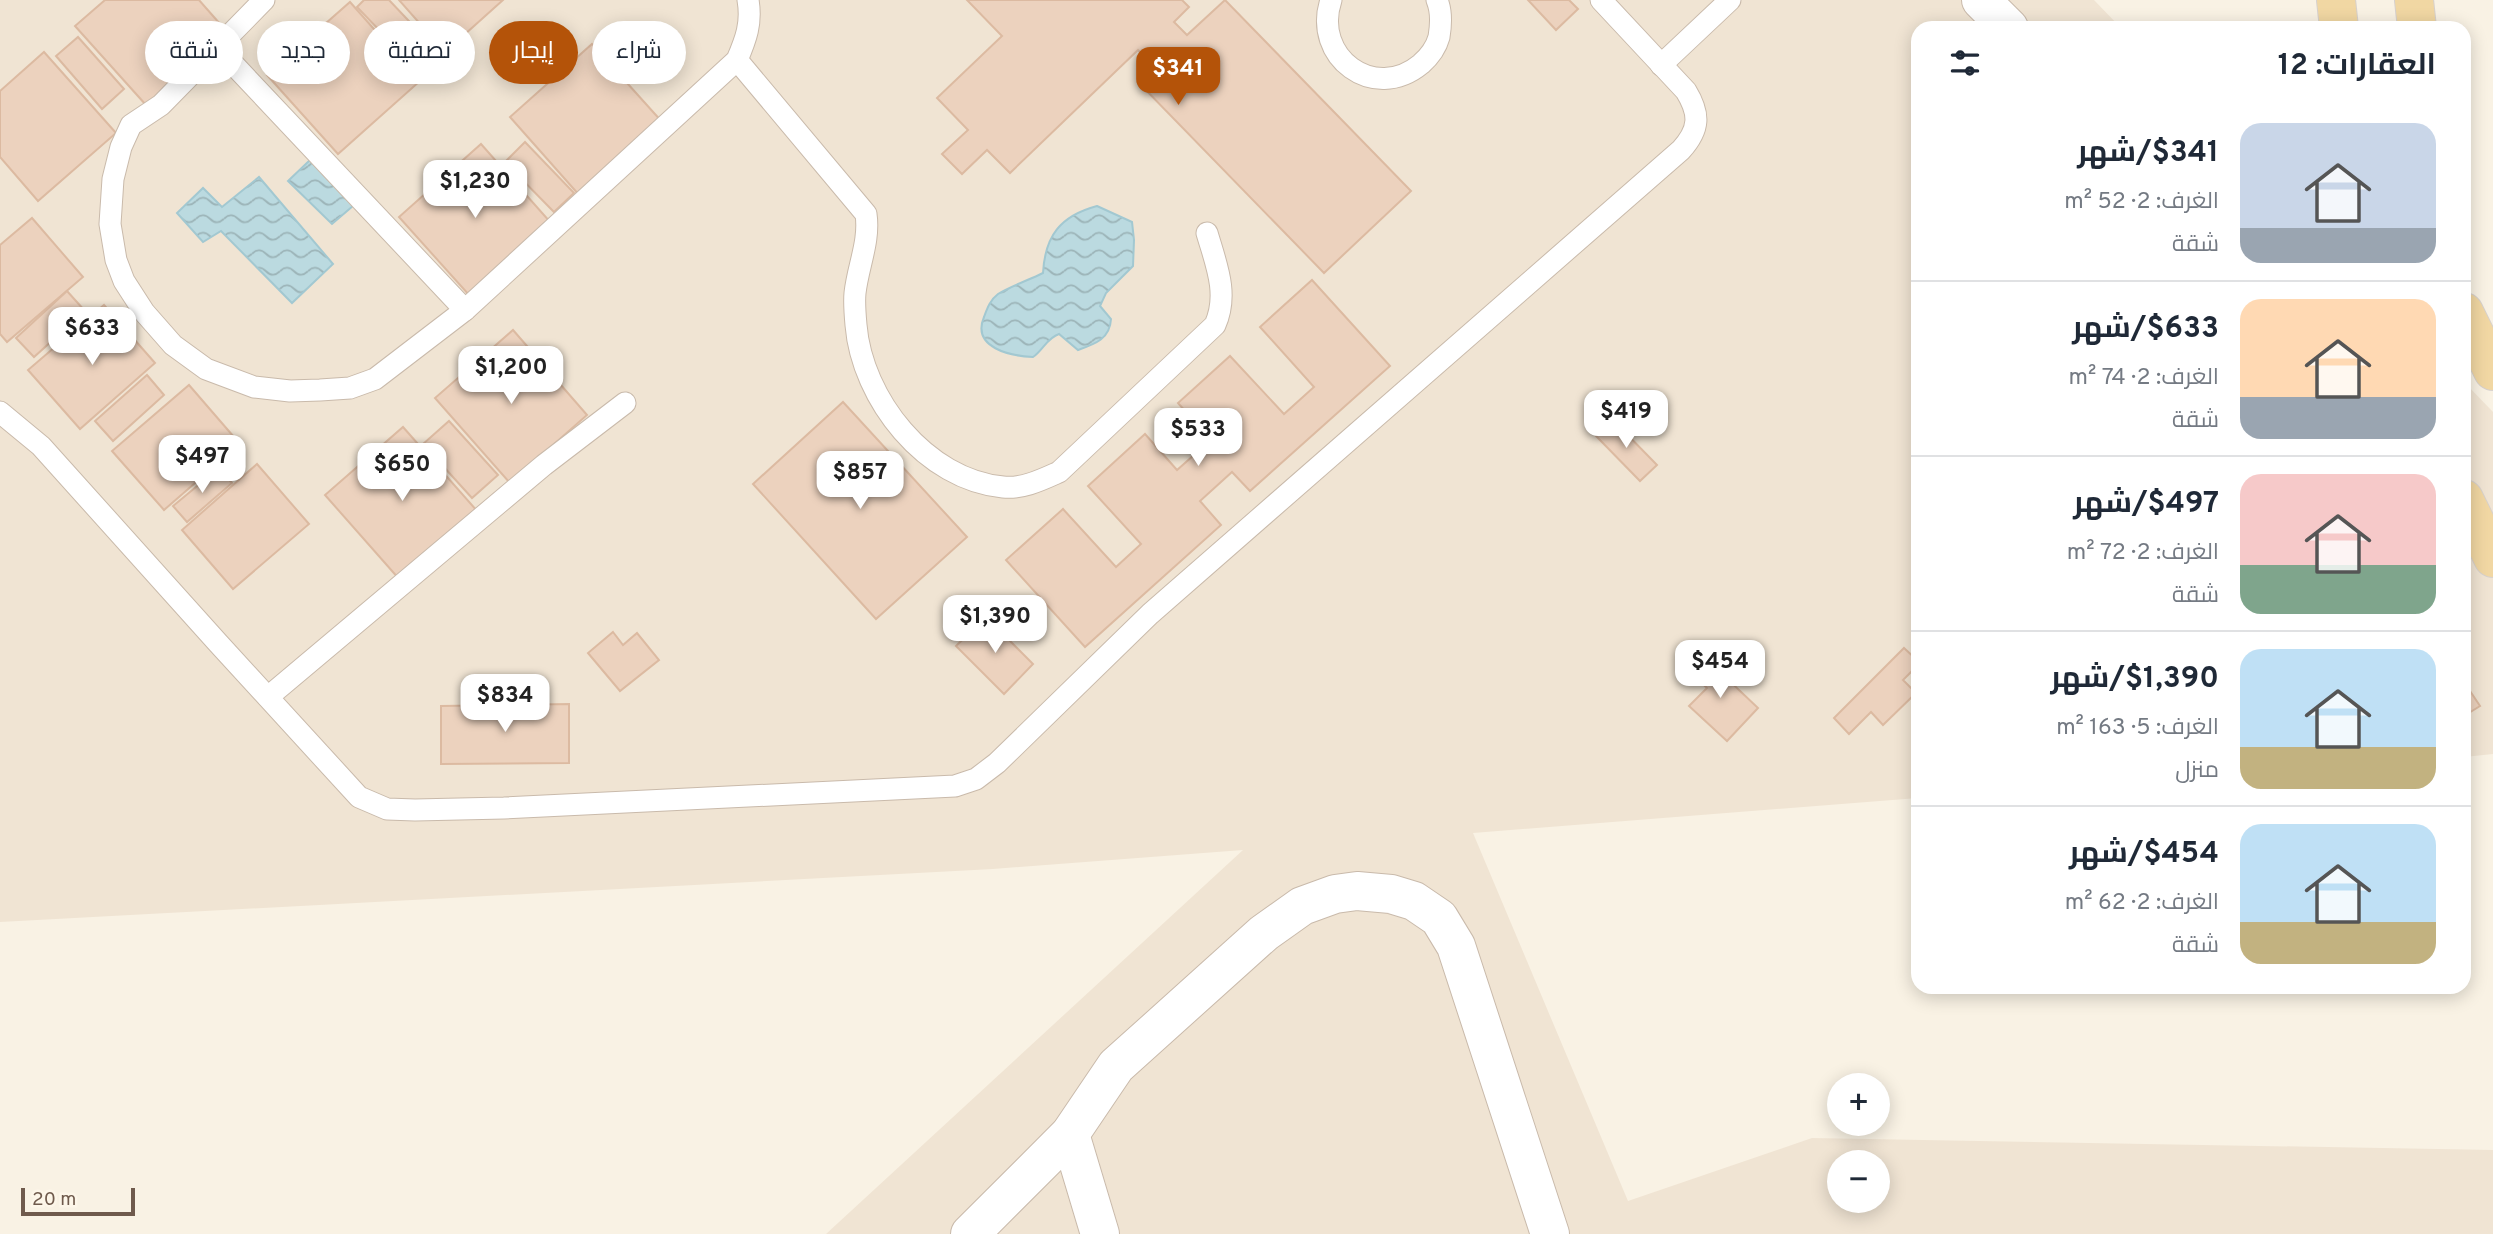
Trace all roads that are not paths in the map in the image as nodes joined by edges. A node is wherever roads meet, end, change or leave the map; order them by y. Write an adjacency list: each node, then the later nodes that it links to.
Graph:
1 (264, 0): 14 (lane)
2 (748, 0): 16 (lane)
3 (1331, 0): 15 (lane)
4 (1437, 0): 15 (lane)
5 (1454, 0): 15 (lane)
6 (1601, 0): 17 (lane)
7 (1730, 0): 17 (lane)
8 (1981, 0): 11 (street)
9 (2336, 0): 12 (main road)
10 (2414, 0): 13 (main road)
11 (2001, 21)
12 (2338, 21)
13 (2416, 21)
14 (243, 22)
15 (1441, 24)
16 (737, 60): 20 (lane); 21 (lane)
17 (1661, 65): 28 (lane)
18 (243, 75): 21 (lane)
19 (181, 84): 21 (lane)
20 (1207, 233)
21 (465, 310)
22 (2471, 326): 23 (main road)
23 (2493, 371)
24 (625, 403): 28 (lane)
25 (0, 412): 28 (lane)
26 (2471, 513): 27 (main road)
27 (2493, 558)
28 (268, 697)
29 (1070, 1134): 30 (street); 31 (street); 32 (street)
30 (970, 1234)
31 (1100, 1234)
32 (1550, 1234)

